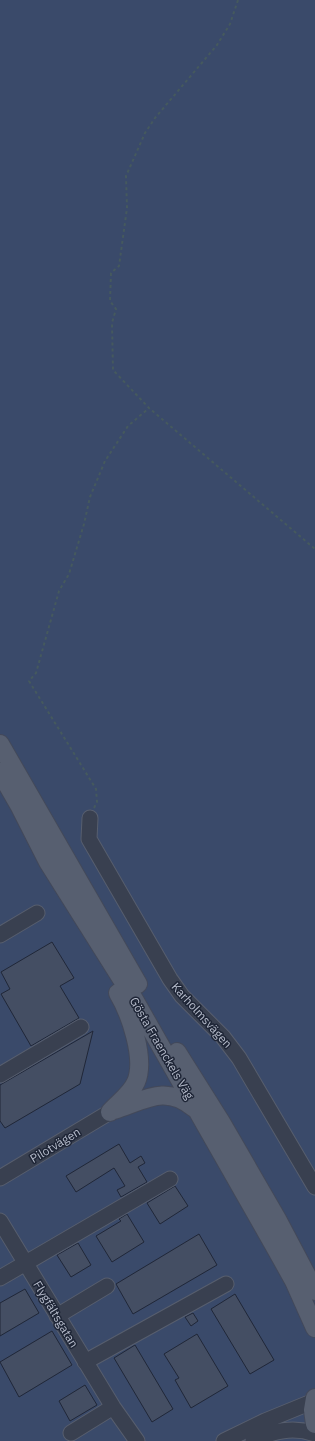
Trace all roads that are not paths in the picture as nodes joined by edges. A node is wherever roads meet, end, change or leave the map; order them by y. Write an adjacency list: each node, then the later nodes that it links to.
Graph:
1 (0, 744): 19 (main road, Gösta Fraenckels Väg)
2 (0, 772): 5 (main road, Gösta Fraenckels Väg)
3 (90, 818): 13 (street, Karholmsvägen)
4 (37, 913): 6 (street)
5 (88, 927): 9 (main road, Gösta Fraenckels Väg); 10 (main road)
6 (0, 935)
7 (81, 1027): 8 (street)
8 (0, 1075)
9 (197, 1110): 10 (main road); 21 (main road, Gösta Fraenckels Väg)
10 (110, 1112): 11 (street, Pilotvägen)
11 (0, 1178)
12 (170, 1179): 15 (street)
13 (315, 1187)
14 (0, 1221): 15 (street, Flygfältsgatan)
15 (25, 1263): 16 (street); 20 (street, Flygfältsgatan)
16 (0, 1278)
17 (226, 1284): 22 (street)
18 (107, 1286): 20 (street)
19 (315, 1291)
20 (57, 1316): 22 (street, Flygfältsgatan)
21 (315, 1328)
22 (86, 1362): 24 (street, Flygfältsgatan)
23 (315, 1399): 25 (main road); 29 (street)
24 (113, 1407): 26 (street); 28 (street, Flygfältsgatan)
25 (315, 1424)
26 (71, 1433)
27 (315, 1434): 30 (street)
28 (136, 1441)
29 (224, 1441)
30 (252, 1441)

